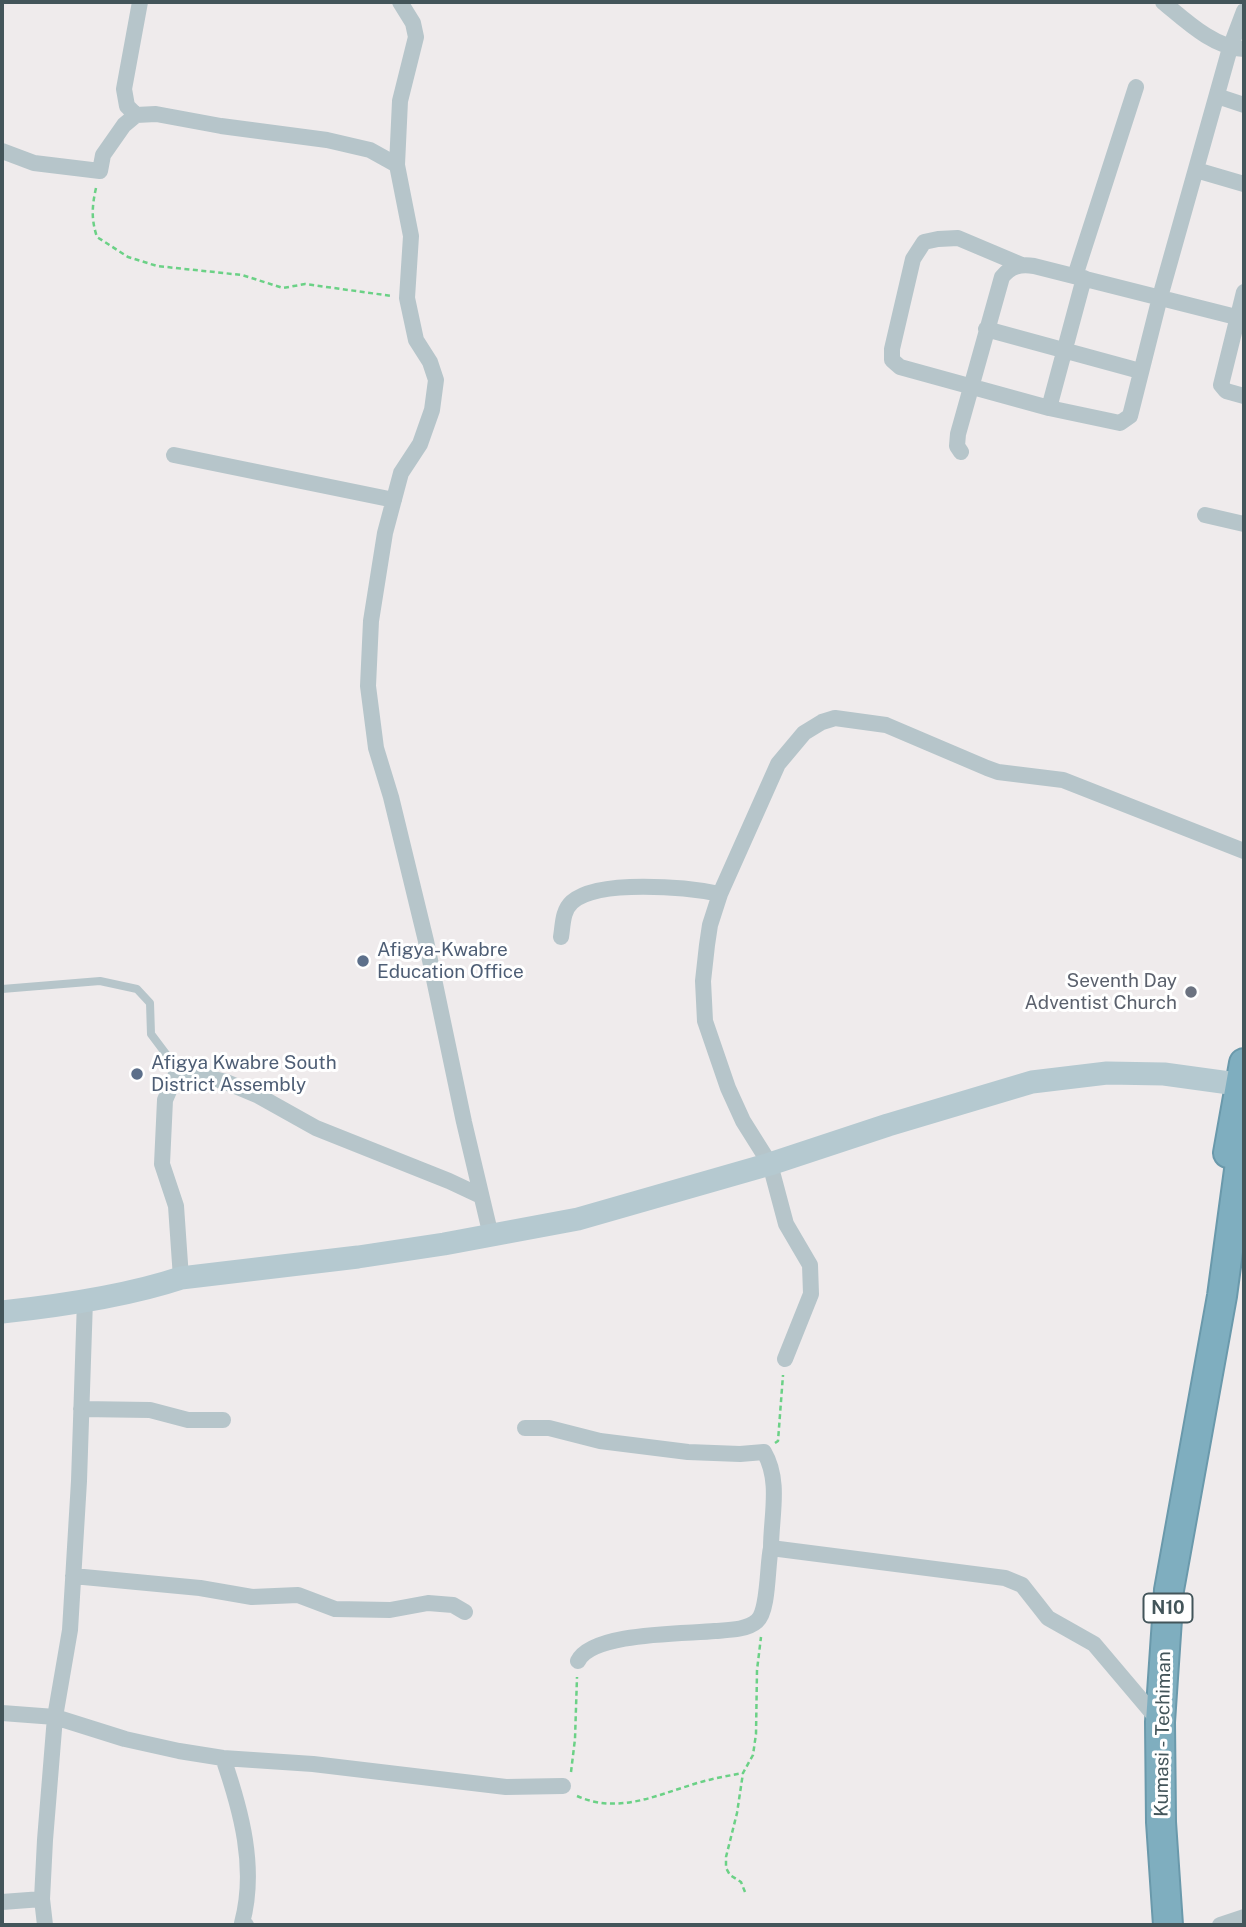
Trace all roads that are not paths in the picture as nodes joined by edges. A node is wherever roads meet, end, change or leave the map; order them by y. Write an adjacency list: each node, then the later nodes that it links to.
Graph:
1 (140, 2): 9 (street)
2 (400, 2): 11 (street)
3 (1163, 2): 5 (street)
4 (1244, 11): 5 (street)
5 (1237, 48): 7 (street)
6 (1136, 87): 15 (street)
7 (1217, 96): 8 (street); 12 (street)
8 (1244, 105)
9 (136, 115): 10 (street); 11 (street)
10 (2, 151)
11 (397, 164): 27 (street)
12 (1196, 170): 13 (street); 17 (street)
13 (1244, 184)
14 (1022, 265): 15 (street); 19 (street); 22 (street)
15 (1079, 277): 17 (street); 20 (street)
16 (1244, 292): 18 (street)
17 (1160, 297): 18 (street); 21 (street)
18 (1241, 318): 23 (street)
19 (986, 329): 20 (street); 22 (street)
20 (1064, 349): 21 (street); 24 (street)
21 (1140, 371): 24 (street)
22 (971, 385): 24 (street); 25 (street)
23 (1244, 396)
24 (1049, 408)
25 (961, 452)
26 (174, 455): 27 (street)
27 (394, 500): 38 (street)
28 (1205, 515): 29 (street)
29 (1244, 524)
30 (1244, 851): 31 (street)
31 (720, 894): 32 (street); 37 (street)
32 (561, 937)
33 (2, 989): 34 (lane)
34 (178, 1070): 38 (street); 40 (street)
35 (1243, 1077): 36 (highway, Kumasi - Techiman / N10); 37 (street)
36 (1239, 1146): 53 (highway, Kumasi - Techiman / N10)
37 (770, 1164): 39 (street); 43 (street)
38 (481, 1196): 39 (street)
39 (491, 1236): 40 (street)
40 (181, 1278): 41 (street)
41 (85, 1300): 42 (street); 44 (street)
42 (2, 1312)
43 (785, 1359)
44 (81, 1409): 45 (street); 48 (street)
45 (223, 1420)
46 (525, 1428): 47 (street)
47 (771, 1548): 50 (street); 53 (street)
48 (73, 1576): 49 (street); 52 (street)
49 (465, 1612)
50 (578, 1661)
51 (2, 1713): 52 (street)
52 (55, 1717): 54 (street); 56 (street)
53 (1160, 1722): 61 (highway, Kumasi - Techiman / N10)
54 (223, 1758): 55 (street); 59 (street)
55 (563, 1786)
56 (42, 1899): 57 (street); 60 (street)
57 (2, 1902)
58 (1244, 1917): 62 (street)
59 (243, 1924)
60 (45, 1925)
61 (1168, 1925)
62 (1220, 1925)

